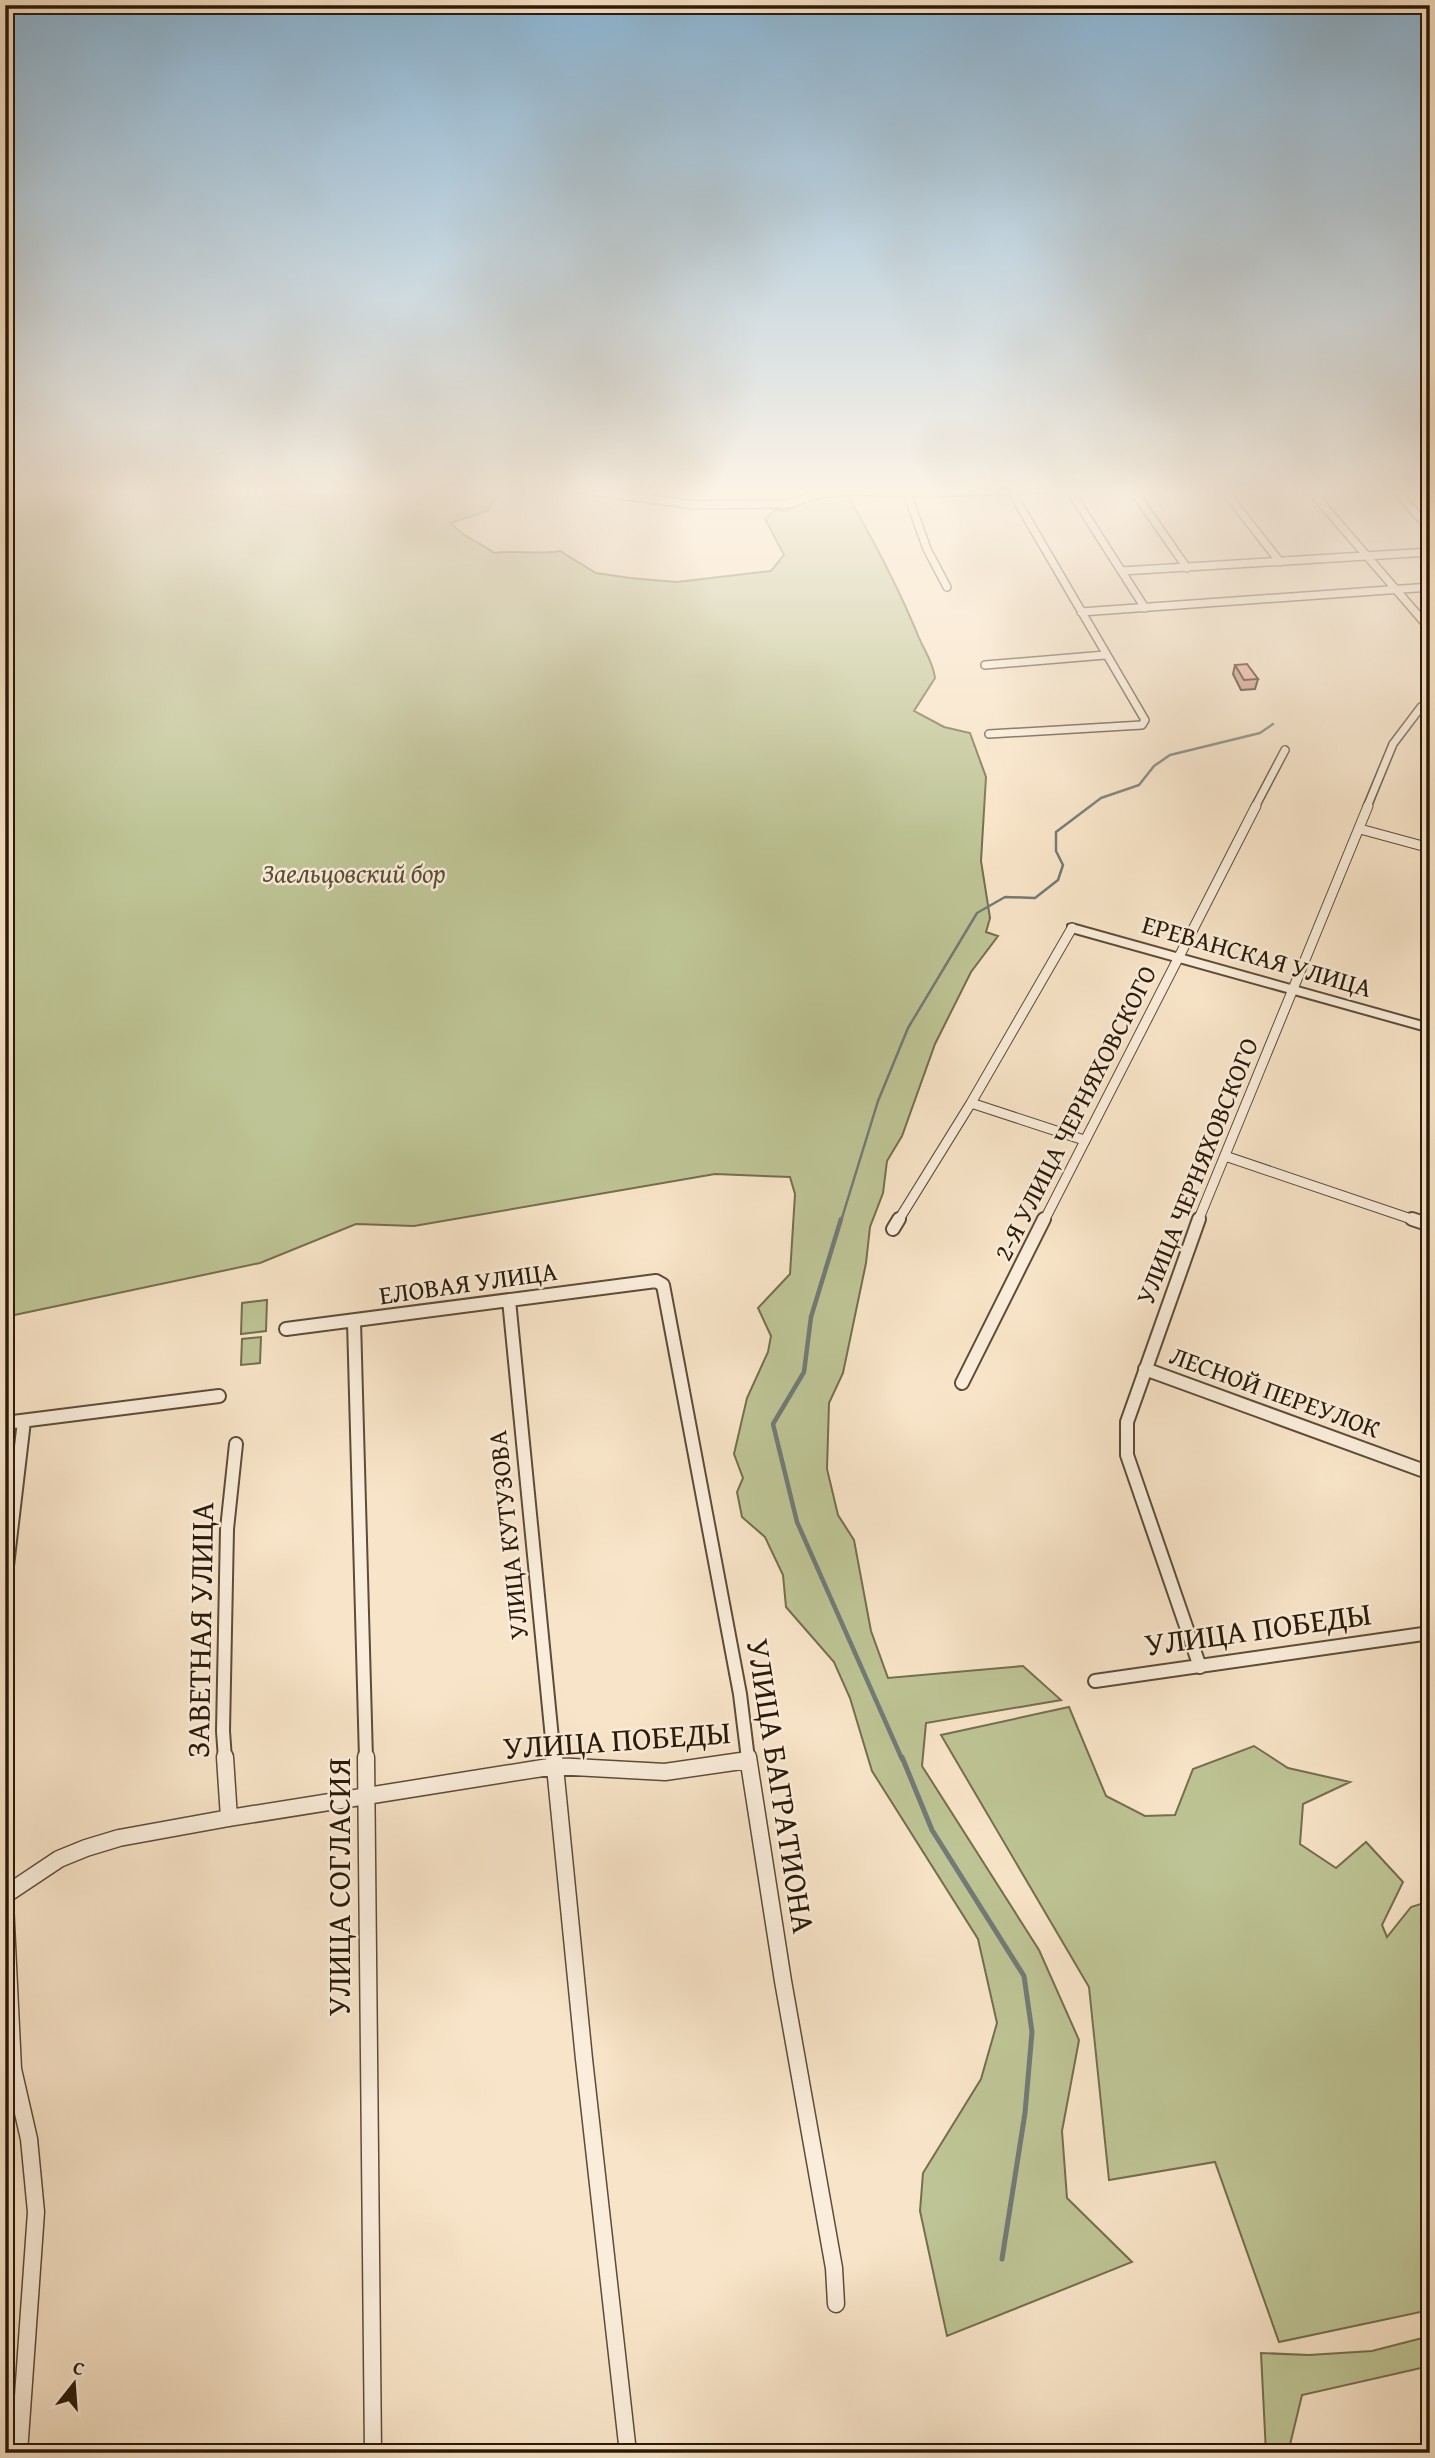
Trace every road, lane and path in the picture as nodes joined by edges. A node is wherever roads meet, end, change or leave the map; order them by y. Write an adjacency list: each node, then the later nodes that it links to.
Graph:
1 (1076, 604): 6 (street)
2 (1142, 604): 5 (street)
3 (1205, 604): 5 (street)
4 (1409, 604): 7 (street)
5 (1145, 608): 6 (street)
6 (1081, 612): 9 (street)
7 (1426, 621): 8 (street)
8 (1430, 629)
9 (1105, 655): 10 (street); 12 (street)
10 (985, 665)
11 (1425, 707): 14 (street, УЛИЦА ЧЕРНЯХОВСКОГО)
12 (989, 734)
13 (1285, 750): 17 (street, 2-Я УЛИЦА ЧЕРНЯХОВСКОГО)
14 (1360, 829): 15 (street); 18 (street, УЛИЦА ЧЕРНЯХОВСКОГО)
15 (1430, 848)
16 (1072, 928): 17 (street, ЕРЕВАНСКАЯ УЛИЦА); 20 (street)
17 (1176, 957): 18 (street, ЕРЕВАНСКАЯ УЛИЦА); 21 (street, 2-Я УЛИЦА ЧЕРНЯХОВСКОГО)
18 (1294, 990): 19 (street, ЕРЕВАНСКАЯ УЛИЦА); 22 (street, УЛИЦА ЧЕРНЯХОВСКОГО)
19 (1430, 1028)
20 (971, 1103): 21 (street); 24 (street)
21 (1084, 1140): 30 (street, 2-Я УЛИЦА ЧЕРНЯХОВСКОГО)
22 (1225, 1156): 23 (street); 29 (street, УЛИЦА ЧЕРНЯХОВСКОГО)
23 (1430, 1225)
24 (892, 1229)
25 (656, 1281): 26 (street, ЕЛОВАЯ УЛИЦА); 40 (street, УЛИЦА БАГРАТИОНА)
26 (509, 1300): 27 (street, ЕЛОВАЯ УЛИЦА); 41 (street, УЛИЦА КУТУЗОВА)
27 (354, 1321): 28 (street, ЕЛОВАЯ УЛИЦА); 42 (street, УЛИЦА СОГЛАСИЯ)
28 (286, 1329)
29 (1144, 1369): 35 (street, ЛЕСНОЙ ПЕРЕУЛОК); 38 (street, УЛИЦА ЧЕРНЯХОВСКОГО)
30 (962, 1383)
31 (219, 1395): 32 (street)
32 (24, 1421): 33 (street); 36 (street)
33 (5, 1423)
34 (236, 1444): 43 (street, ЗАВЕТНАЯ УЛИЦА)
35 (1430, 1473)
36 (5, 1583)
37 (1430, 1633): 38 (street, УЛИЦА ПОБЕДЫ)
38 (1199, 1667): 39 (street, УЛИЦА ПОБЕДЫ)
39 (1095, 1681)
40 (748, 1759): 41 (street, УЛИЦА ПОБЕДЫ); 46 (street, УЛИЦА БАГРАТИОНА)
41 (555, 1766): 42 (street, УЛИЦА ПОБЕДЫ); 49 (street, УЛИЦА КУТУЗОВА)
42 (368, 1795): 43 (street, УЛИЦА ПОБЕДЫ); 48 (street, УЛИЦА СОГЛАСИЯ)
43 (229, 1818): 44 (street, УЛИЦА ПОБЕДЫ)
44 (5, 1895)
45 (5, 1903): 47 (street)
46 (836, 2304)
47 (19, 2453)
48 (373, 2453)
49 (628, 2453)

